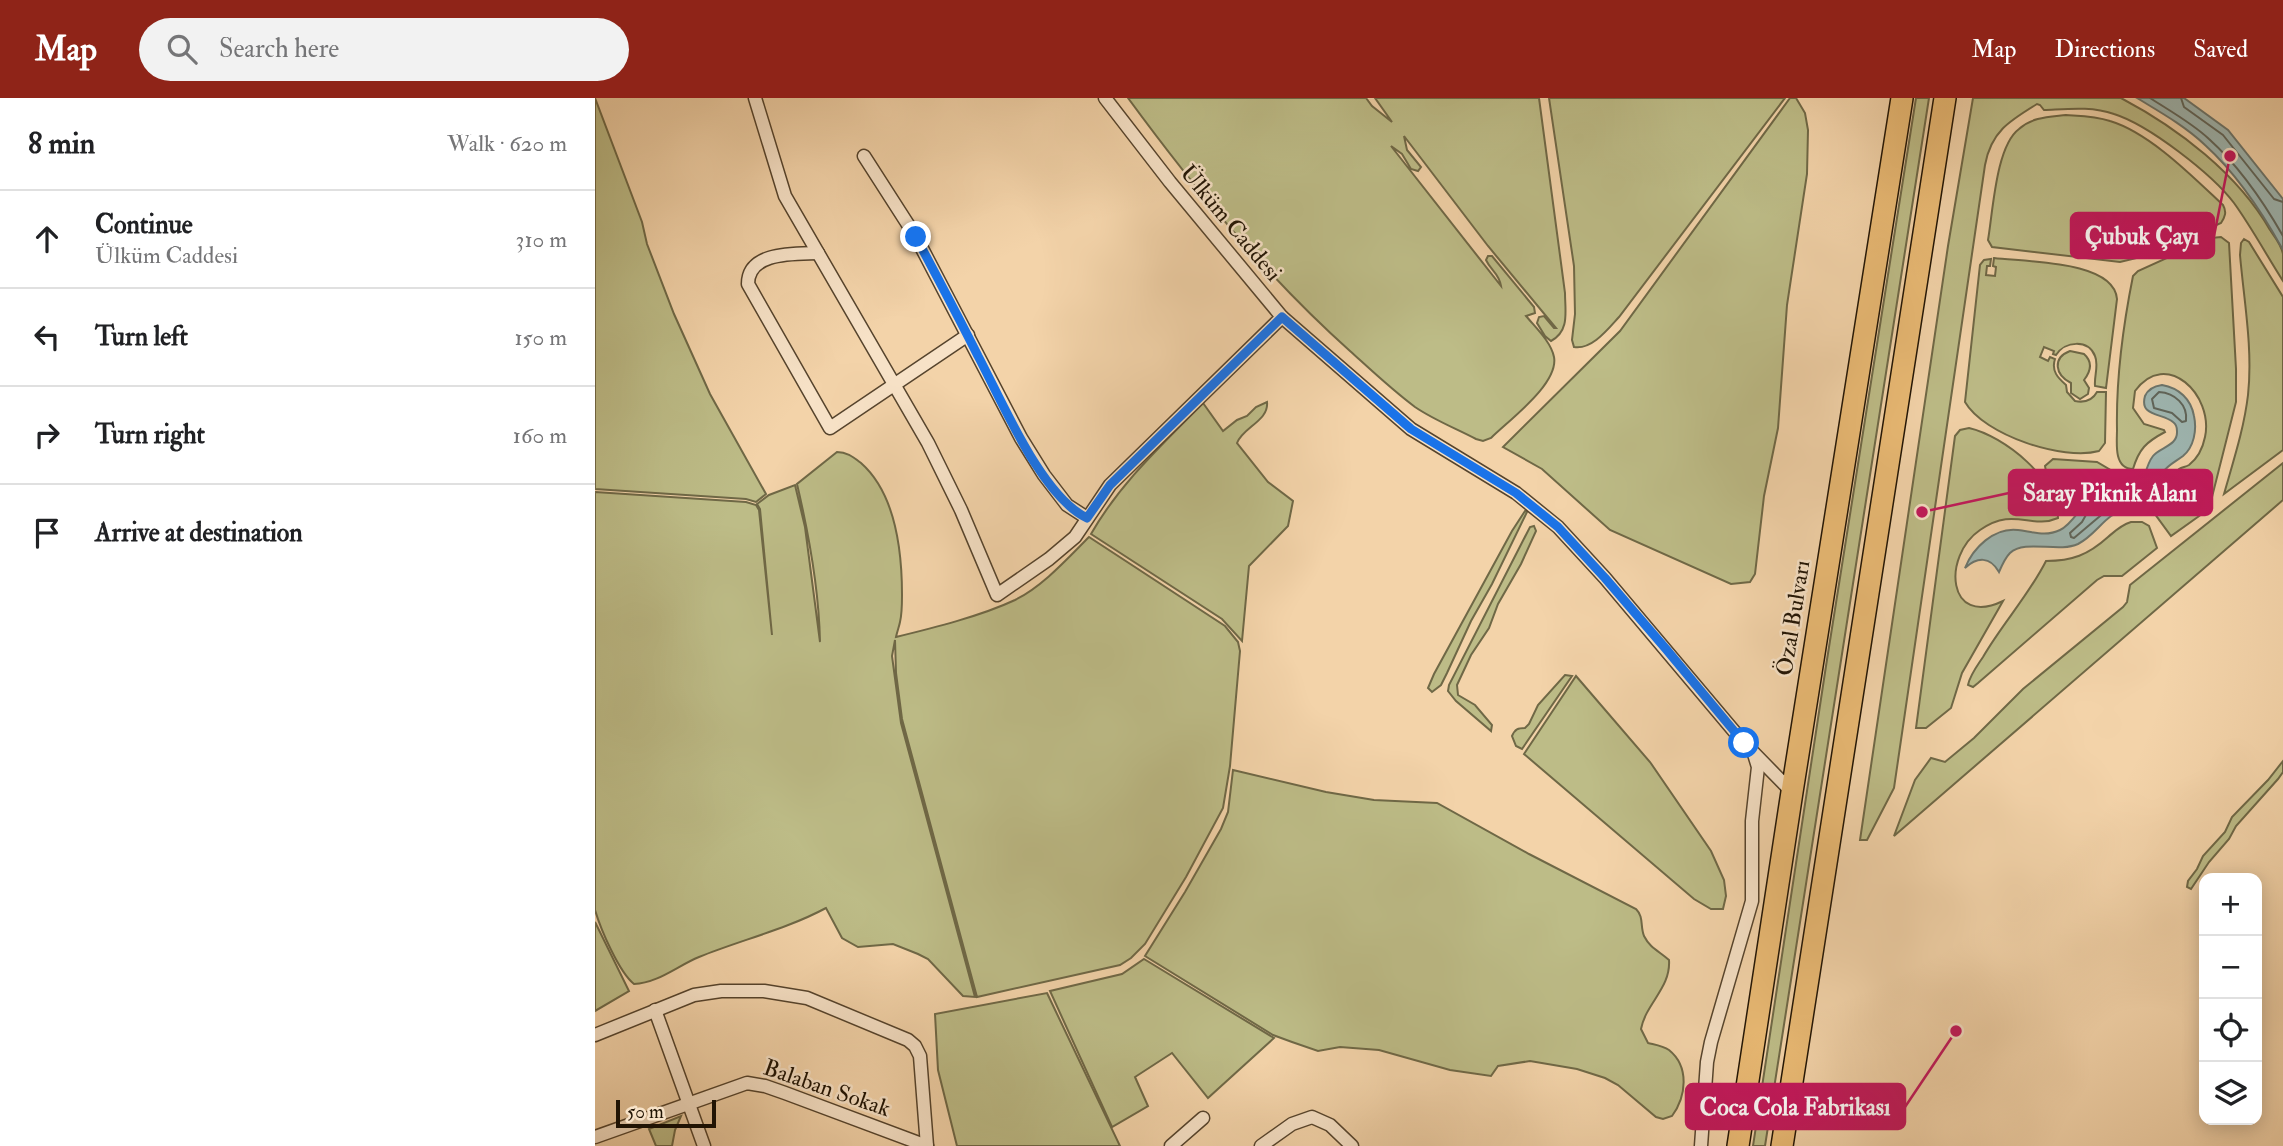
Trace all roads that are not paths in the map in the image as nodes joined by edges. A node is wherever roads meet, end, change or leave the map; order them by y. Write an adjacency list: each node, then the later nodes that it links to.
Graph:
1 (755, 98): 6 (street)
2 (1105, 98): 7 (street, Ülküm Caddesi)
3 (1902, 98): 12 (highway, Özal Bulvarı)
4 (1945, 98): 25 (highway)
5 (864, 156): 8 (street)
6 (818, 253): 9 (street); 9 (street)
7 (1282, 317): 10 (street); 11 (street, Ülküm Caddesi)
8 (968, 335): 9 (street); 10 (street)
9 (894, 384): 10 (street)
10 (1087, 518)
11 (1754, 754): 12 (street, Ülküm Caddesi); 23 (street)
12 (1792, 792): 24 (highway, Özal Bulvarı)
13 (655, 1010): 14 (street); 15 (street); 19 (street)
14 (595, 1035)
15 (689, 1104): 17 (street, Balaban Sokak); 18 (street); 19 (street, Balaban Sokak)
16 (1203, 1118): 20 (street)
17 (595, 1137)
18 (704, 1146)
19 (927, 1146)
20 (1171, 1146)
21 (1261, 1146): 22 (street)
22 (1352, 1146)
23 (1701, 1146)
24 (1738, 1146)
25 (1782, 1146)

